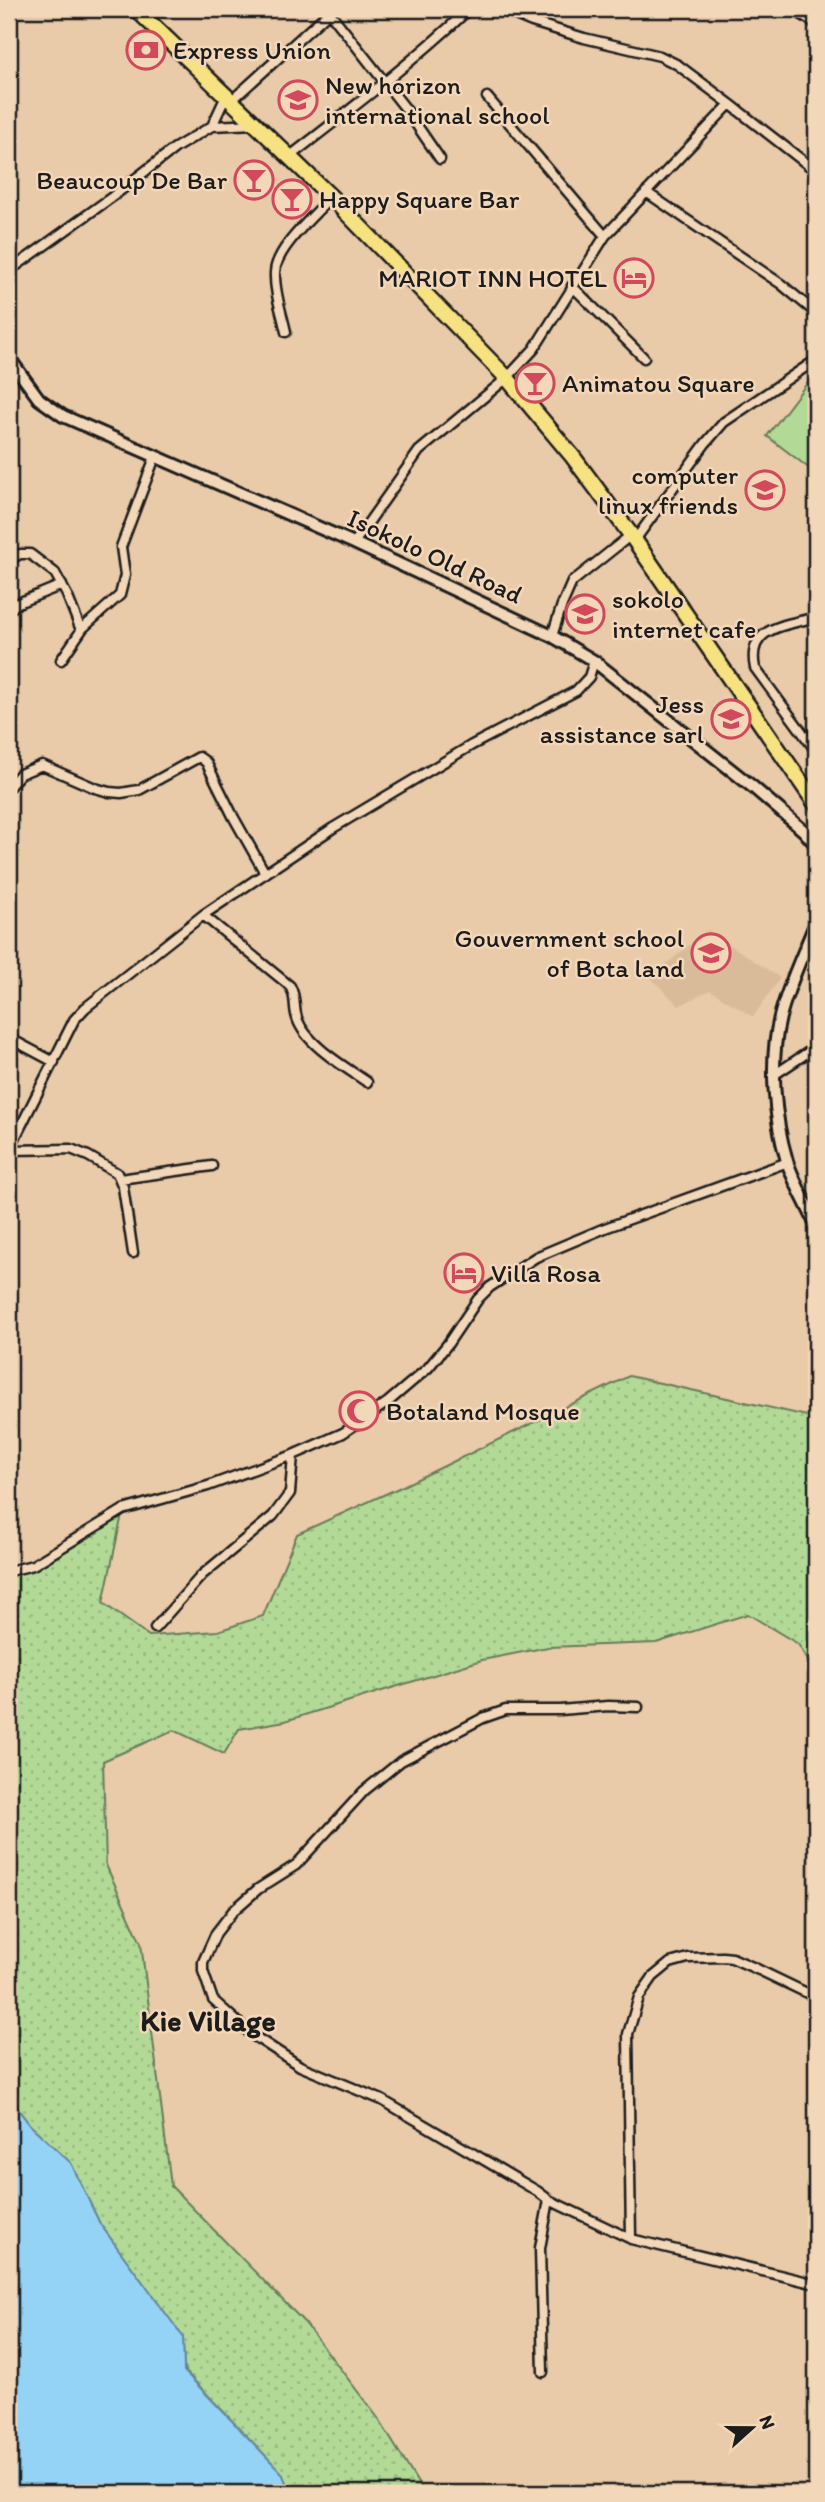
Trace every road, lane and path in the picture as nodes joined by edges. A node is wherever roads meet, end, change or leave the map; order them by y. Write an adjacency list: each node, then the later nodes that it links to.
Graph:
1 (136, 9): 9 (highway)
2 (470, 9): 7 (street)
3 (501, 9): 10 (street)
4 (793, 9): 6 (street)
5 (328, 10): 7 (street); 9 (street)
6 (816, 24)
7 (384, 80): 13 (street); 14 (street)
8 (487, 97): 18 (street)
9 (229, 98): 11 (highway); 12 (street)
10 (730, 104): 15 (street); 16 (street)
11 (256, 124): 12 (street); 13 (highway)
12 (212, 126): 19 (street)
13 (289, 157): 17 (highway)
14 (440, 159)
15 (816, 171)
16 (646, 192): 18 (street); 21 (street)
17 (331, 197): 22 (street); 26 (highway)
18 (605, 236): 20 (street)
19 (9, 271)
20 (572, 286): 24 (street); 26 (street)
21 (816, 313)
22 (286, 332)
23 (9, 358): 27 (street, Isokolo Old Road)
24 (644, 358)
25 (816, 360): 28 (street)
26 (507, 378): 28 (highway); 29 (street)
27 (155, 457): 29 (street, Isokolo Old Road); 34 (street)
28 (633, 538): 35 (street); 40 (highway)
29 (354, 543): 35 (street, Isokolo Old Road)
30 (9, 560): 31 (street)
31 (62, 584): 32 (street); 34 (street)
32 (9, 610)
33 (816, 617): 38 (street)
34 (82, 630): 36 (street)
35 (552, 636): 37 (street, Isokolo Old Road)
36 (61, 660)
37 (594, 661): 41 (street, Isokolo Old Road); 42 (street)
38 (816, 751)
39 (9, 787): 42 (street)
40 (816, 804)
41 (816, 843)
42 (265, 873): 43 (street)
43 (203, 915): 47 (street); 49 (street)
44 (816, 922): 48 (street)
45 (9, 1038): 47 (street)
46 (816, 1047): 48 (street)
47 (54, 1062): 50 (street)
48 (774, 1075): 51 (street)
49 (367, 1082)
50 (9, 1150): 53 (street)
51 (788, 1162): 54 (street); 56 (street)
52 (212, 1166): 53 (street)
53 (120, 1179): 55 (street)
54 (816, 1224)
55 (133, 1253)
56 (293, 1455): 57 (street); 58 (street)
57 (9, 1571)
58 (155, 1628)
59 (638, 1707): 61 (street)
60 (816, 2001): 62 (street)
61 (549, 2200): 62 (street); 64 (street)
62 (631, 2239): 63 (street)
63 (816, 2284)
64 (543, 2372)

